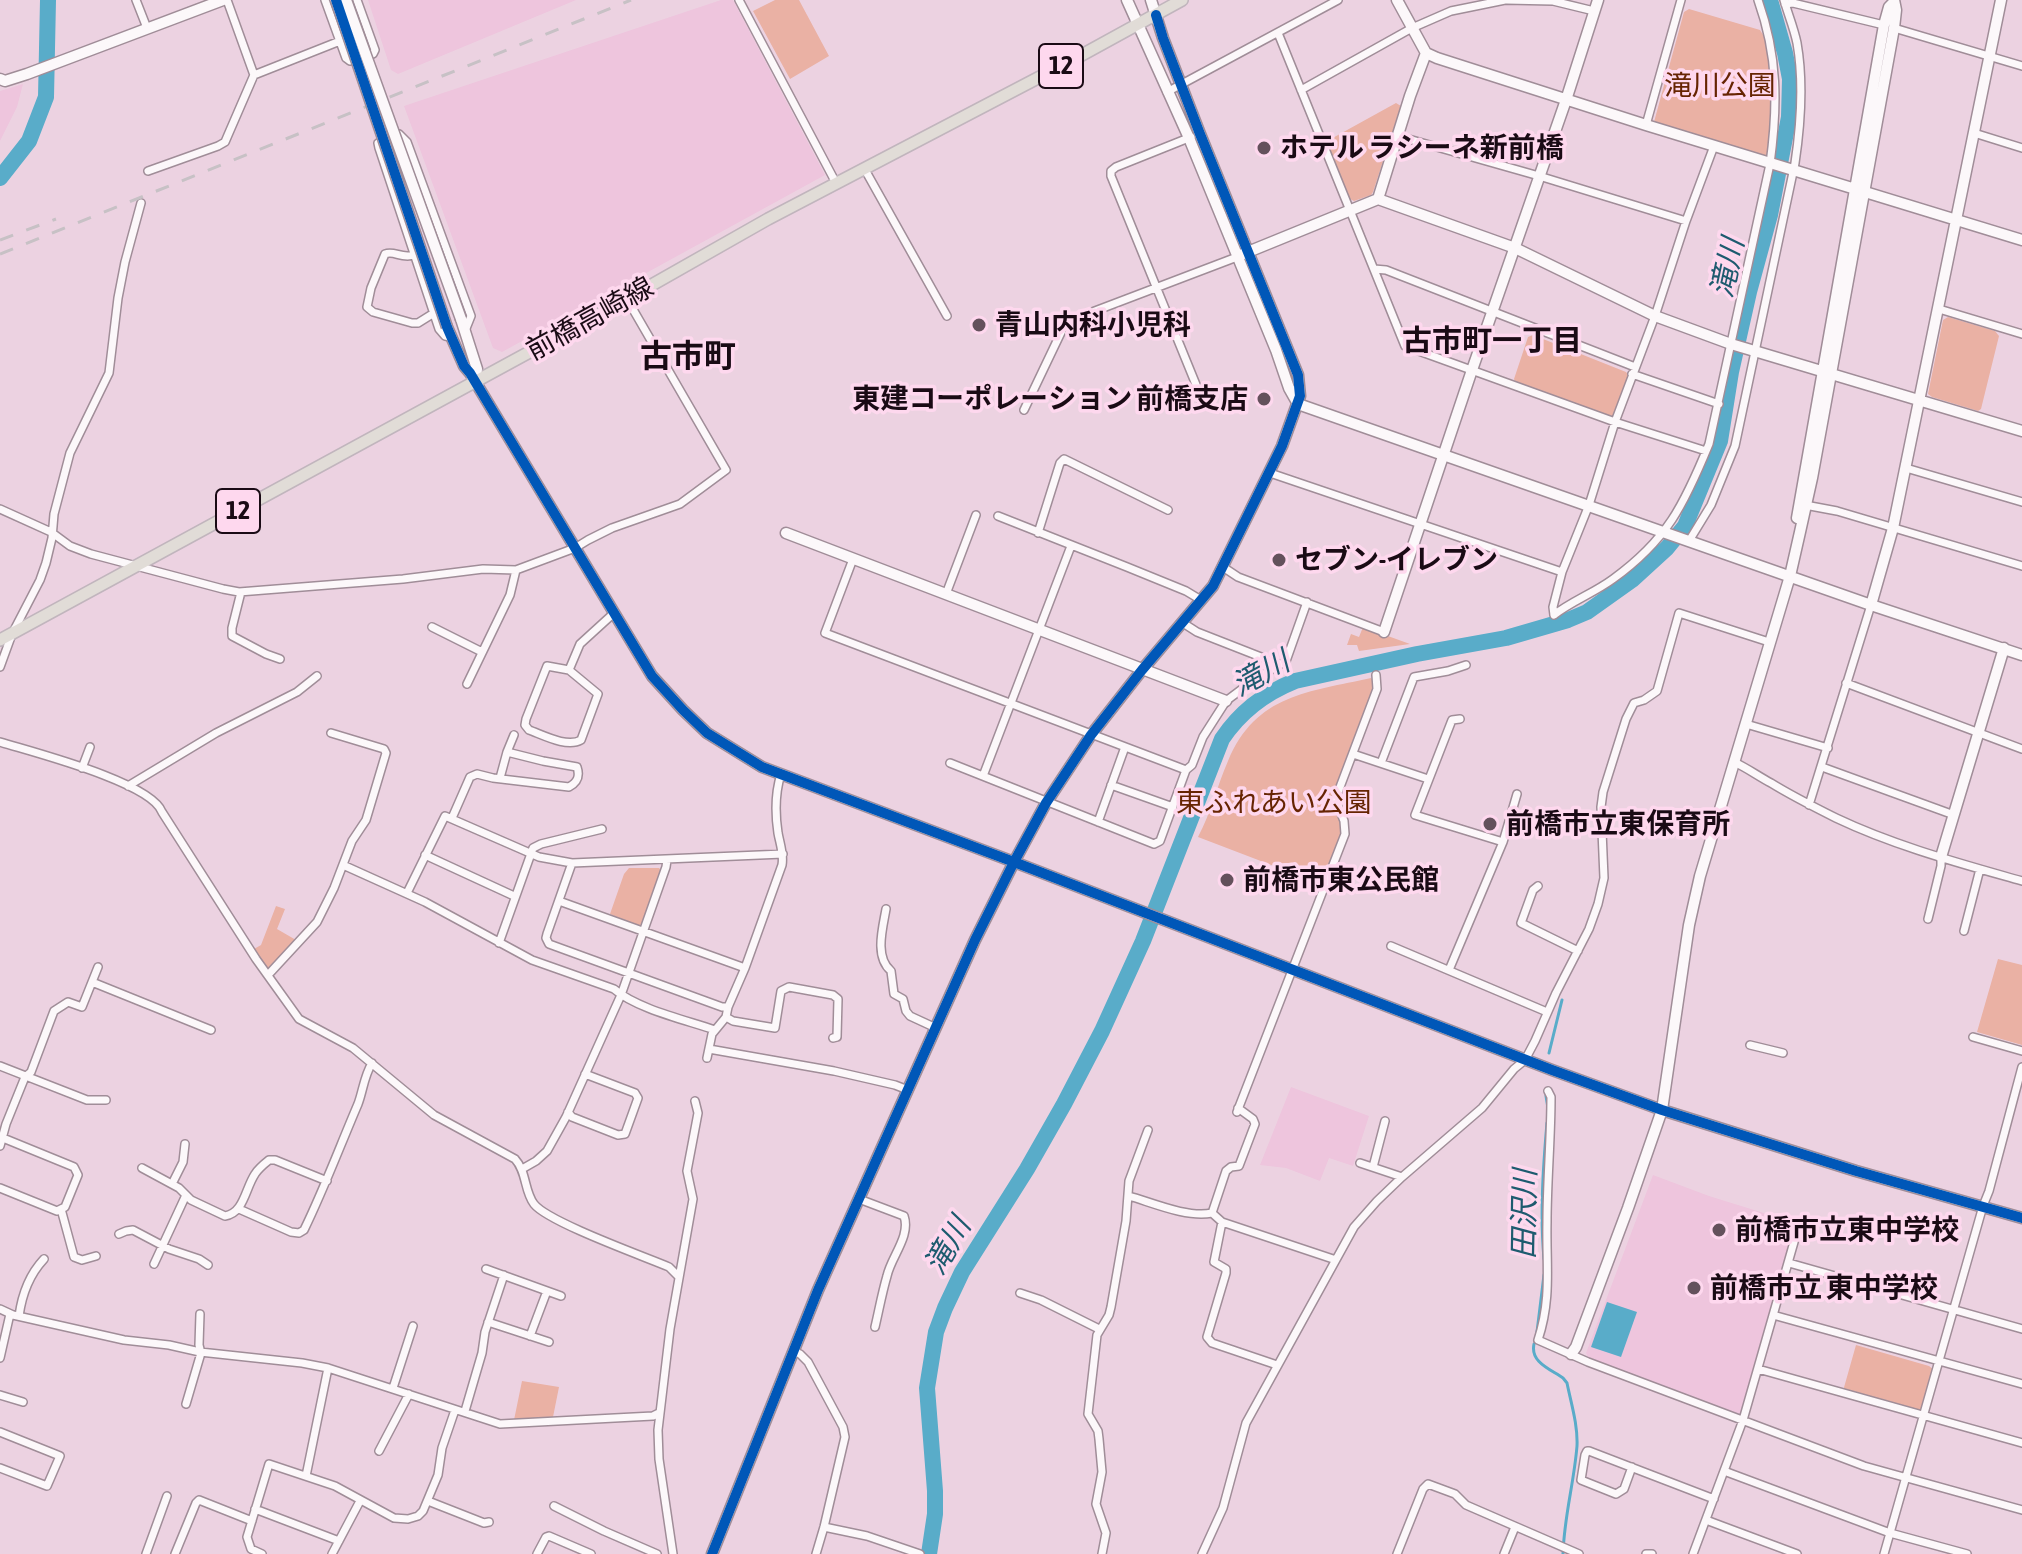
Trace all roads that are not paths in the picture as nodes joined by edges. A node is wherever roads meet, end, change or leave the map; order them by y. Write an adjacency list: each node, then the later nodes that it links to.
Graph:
1 (136, 0): 23 (street)
2 (225, 0): 23 (street); 30 (street)
3 (325, 0): 26 (street)
4 (336, 0): 68 (street, bridge)
5 (346, 0): 67 (street, bridge)
6 (357, 0): 26 (street)
7 (739, 0): 48 (street)
8 (1151, 0): 20 (street)
9 (1182, 0): 20 (main road, 前橋高崎線 / 12)
10 (1338, 0): 25 (street)
11 (1397, 0): 24 (street)
12 (1506, 0): 19 (street); 24 (street)
13 (1681, 0): 36 (street)
14 (1758, 0): 43 (street)
15 (2001, 0): 28 (street)
16 (1894, 1): 22 (street)
17 (1127, 2): 21 (street)
18 (1785, 2): 22 (street); 46 (street)
19 (1596, 5): 35 (street)
20 (1156, 15): 21 (main road, 前橋高崎線 / 12); 32 (street)
21 (1139, 25): 34 (street); 44 (main road, 前橋高崎線 / 12)
22 (1889, 27): 28 (street); 49 (street)
23 (147, 28): 31 (street)
24 (1412, 28): 27 (street); 33 (street)
25 (1278, 33): 32 (street); 33 (street)
26 (340, 41): 30 (street)
27 (1426, 53): 35 (street); 39 (street)
28 (1990, 57): 29 (street); 37 (street)
29 (2022, 66)
30 (254, 75): 45 (street)
31 (0, 79)
32 (1181, 84): 34 (street); 38 (street)
33 (1301, 90): 52 (street)
34 (1167, 92): 40 (street)
35 (1566, 100): 36 (street); 47 (street)
36 (1646, 125): 41 (street)
37 (1974, 133): 42 (street); 54 (street)
38 (1200, 134): 40 (street); 57 (street)
39 (1398, 136): 47 (street); 50 (street)
40 (1189, 138): 57 (street); 60 (street)
41 (1714, 146): 43 (street); 53 (street)
42 (2022, 148)
43 (1770, 164): 46 (street); 70 (street)
44 (864, 168): 48 (main road, 前橋高崎線 / 12); 65 (street)
45 (148, 171)
46 (1794, 171): 49 (street); 71 (street)
47 (1539, 176): 53 (street); 56 (street)
48 (836, 183): 61 (main road, 前橋高崎線 / 12)
49 (1859, 191): 54 (street); 74 (street)
50 (1378, 199): 52 (street); 56 (street)
51 (141, 203): 96 (street)
52 (1350, 211): 57 (street); 59 (street)
53 (1686, 221): 66 (street)
54 (1957, 221): 55 (street); 62 (street)
55 (2022, 240)
56 (1515, 248): 63 (street); 66 (street)
57 (1242, 254): 60 (street); 78 (street)
58 (414, 255): 64 (street); 64 (street); 67 (street)
59 (1374, 269): 63 (street); 72 (street)
60 (1156, 289): 77 (street); 80 (street)
61 (627, 299): 75 (main road, 前橋高崎線 / 12); 102 (street)
62 (1939, 309): 69 (street); 76 (street)
63 (1493, 311): 72 (street); 73 (street)
64 (434, 313): 68 (street)
65 (947, 316)
66 (1655, 316): 70 (street); 73 (street)
67 (465, 331): 75 (street)
68 (449, 332): 75 (street)
69 (2022, 334)
70 (1732, 344): 71 (street); 79 (street)
71 (1754, 351): 74 (street); 100 (street)
72 (1472, 370): 81 (street); 84 (street)
73 (1633, 371): 79 (street); 81 (street)
74 (1827, 372): 76 (street); 89 (street)
75 (475, 382): 102 (street); 104 (main road, 前橋高崎線 / 12)
76 (1920, 400): 82 (street); 85 (street)
77 (1201, 401)
78 (1298, 404): 84 (street); 86 (street)
79 (1719, 404): 83 (street)
80 (1024, 410)
81 (1615, 422): 83 (street); 88 (street)
82 (2022, 431)
83 (1706, 451): 97 (street)
84 (1445, 455): 88 (street); 94 (street)
85 (1906, 468): 87 (street); 95 (street)
86 (1270, 473): 94 (street); 106 (street)
87 (2022, 502)
88 (1589, 505): 97 (street); 108 (street)
89 (1802, 505): 95 (street); 109 (street)
90 (0, 509): 96 (street)
91 (1168, 510): 99 (street)
92 (976, 515): 111 (street)
93 (998, 516): 99 (street)
94 (1420, 523): 108 (street); 119 (street)
95 (1893, 528): 105 (street); 114 (street)
96 (51, 532): 104 (street); 120 (street)
97 (1666, 532): 100 (street); 108 (street)
98 (786, 533): 103 (street)
99 (1038, 533): 101 (street)
100 (1687, 540): 109 (street)
101 (1071, 546): 112 (street); 118 (street)
102 (575, 548): 107 (street); 115 (street)
103 (853, 559): 111 (street); 137 (street)
104 (137, 566): 110 (street); 120 (main road, 前橋高崎線 / 12)
105 (2022, 566)
106 (1223, 567): 112 (street); 113 (street)
107 (516, 570): 110 (street); 124 (street)
108 (1562, 572)
109 (1790, 576): 114 (street); 122 (street)
110 (241, 592): 126 (street)
111 (946, 594): 118 (street)
112 (1201, 600): 116 (street)
113 (1307, 602): 119 (street); 128 (street)
114 (1871, 605): 123 (street); 134 (street)
115 (614, 613): 130 (street); 157 (street)
116 (1183, 623): 128 (street); 131 (street)
117 (432, 627): 124 (street)
118 (1039, 629): 131 (street); 137 (street)
119 (1384, 632)
120 (12, 634): 121 (main road, 前橋高崎線 / 12); 129 (street)
121 (0, 640)
122 (1769, 642): 139 (street); 192 (street)
123 (2004, 648): 125 (street); 141 (street)
124 (482, 652): 135 (street)
125 (2022, 655)
126 (280, 659)
127 (1466, 665): 153 (street)
128 (1277, 666): 136 (street)
129 (0, 667)
130 (569, 670): 130 (street)
131 (1142, 670): 136 (street); 143 (street)
132 (1376, 675): 150 (street)
133 (317, 676): 162 (street)
134 (1846, 683): 141 (street); 147 (street)
135 (467, 684)
136 (1226, 701): 156 (street)
137 (1010, 703): 143 (street); 158 (street)
138 (1460, 719): 160 (street)
139 (1746, 724): 147 (street); 151 (street)
140 (331, 733): 179 (street)
141 (1979, 733): 148 (street); 167 (street)
142 (514, 735): 149 (street)
143 (1091, 735): 146 (street); 164 (street)
144 (0, 742): 155 (street)
145 (90, 747): 155 (street)
146 (1125, 747): 156 (street); 161 (street)
147 (1828, 748): 154 (street)
148 (2022, 749)
149 (507, 752): 159 (street); 159 (street)
150 (1353, 754): 153 (street); 195 (street)
151 (1734, 762): 165 (street); 222 (street)
152 (950, 763): 158 (street)
153 (1381, 763): 160 (street)
154 (1822, 767): 165 (street); 167 (street)
155 (82, 768): 162 (street)
156 (1186, 770): 166 (street)
157 (781, 774): 173 (street); 177 (street)
158 (983, 776): 164 (street)
159 (500, 778): 168 (street)
160 (1428, 779): 171 (street)
161 (1111, 785): 166 (street); 169 (street)
162 (128, 786): 198 (street)
163 (1517, 794): 171 (street)
164 (1046, 803): 169 (street); 177 (street)
165 (1809, 805): 175 (street)
166 (1173, 807): 169 (street)
167 (1954, 815): 175 (street)
168 (452, 818): 172 (street); 174 (street)
169 (1098, 822)
170 (602, 829): 172 (street)
171 (1503, 842): 196 (street)
172 (530, 853): 178 (street); 184 (street)
173 (783, 854): 176 (street); 194 (street)
174 (425, 855): 183 (street); 184 (street)
175 (1941, 857): 180 (street); 187 (street)
176 (667, 860): 178 (street); 189 (street)
177 (1014, 862): 195 (street); 204 (street)
178 (572, 863): 185 (street)
179 (343, 865): 183 (street); 198 (street)
180 (1980, 869): 181 (street); 188 (street)
181 (2022, 881)
182 (1538, 886): 192 (street)
183 (407, 893): 190 (street)
184 (514, 896): 190 (street)
185 (559, 901): 189 (street); 197 (street)
186 (886, 909): 204 (street)
187 (1928, 919)
188 (1964, 931)
189 (643, 932): 194 (street); 197 (street)
190 (499, 943): 200 (street)
191 (1391, 946): 196 (street)
192 (1578, 951): 202 (street)
193 (98, 967): 199 (street)
194 (745, 968): 201 (street)
195 (1291, 970): 212 (street); 242 (street)
196 (1449, 970): 202 (street)
197 (628, 973): 200 (street); 201 (street)
198 (268, 975): 213 (street)
199 (92, 982): 205 (street); 217 (street)
200 (621, 995): 206 (street); 216 (street)
201 (728, 1007): 203 (street)
202 (1547, 1012): 212 (street)
203 (726, 1017): 206 (street); 208 (street)
204 (936, 1028): 218 (street)
205 (211, 1030)
206 (715, 1030): 218 (street)
207 (1973, 1037): 210 (street)
208 (833, 1038)
209 (1750, 1045): 211 (street)
210 (2022, 1051)
211 (1783, 1053)
212 (1525, 1060): 222 (street); 232 (street)
213 (372, 1063): 231 (street); 233 (street)
214 (0, 1066): 217 (street)
215 (2022, 1067): 239 (street)
216 (585, 1074): 223 (street); 223 (street)
217 (25, 1077): 220 (street); 226 (street)
218 (908, 1090): 238 (street)
219 (1548, 1091): 274 (street)
220 (106, 1100)
221 (695, 1101): 256 (street)
222 (1662, 1110): 239 (street); 274 (street)
223 (568, 1112): 231 (street)
224 (1385, 1121): 229 (street)
225 (1148, 1130): 237 (street)
226 (1, 1142): 240 (street)
227 (185, 1144): 234 (street)
228 (1360, 1163): 229 (street)
229 (1373, 1167): 232 (street)
230 (142, 1168): 234 (street)
231 (522, 1169): 256 (street)
232 (1402, 1177): 250 (street)
233 (327, 1181): 241 (street); 241 (street)
234 (172, 1184): 236 (street)
235 (0, 1188): 240 (street)
236 (186, 1195): 241 (street); 247 (street)
237 (1129, 1196): 242 (street); 268 (street)
238 (859, 1199): 267 (street); 272 (street)
239 (1983, 1206): 243 (street); 261 (street)
240 (61, 1209): 248 (street)
241 (239, 1209)
242 (1212, 1213): 245 (street)
243 (2022, 1218)
244 (1800, 1221): 251 (street)
245 (1222, 1222): 250 (street); 277 (street)
246 (119, 1234): 247 (street)
247 (164, 1244): 252 (street); 253 (street)
248 (96, 1256)
249 (44, 1259): 263 (street)
250 (1336, 1260): 277 (street)
251 (1789, 1263): 261 (street); 264 (street)
252 (154, 1264)
253 (208, 1265)
254 (486, 1269): 255 (street)
255 (504, 1275): 257 (street); 265 (street)
256 (679, 1277): 288 (street)
257 (547, 1291): 259 (street); 270 (street)
258 (1020, 1293): 268 (street)
259 (561, 1296)
260 (0, 1309): 263 (street)
261 (1954, 1309): 269 (street); 276 (street)
262 (200, 1314): 273 (street)
263 (14, 1315): 273 (street); 275 (street)
264 (1773, 1315): 276 (street); 279 (street)
265 (488, 1322): 270 (street); 287 (street)
266 (413, 1326): 281 (street)
267 (875, 1327)
268 (1099, 1329): 324 (street)
269 (2022, 1329)
270 (530, 1336): 271 (street)
271 (549, 1342)
272 (793, 1351): 309 (street); 321 (street)
273 (200, 1352): 278 (street); 285 (street)
274 (1571, 1354): 290 (street)
275 (0, 1358)
276 (1940, 1361): 280 (street); 289 (street)
277 (1277, 1365): 325 (street)
278 (328, 1368): 281 (street); 297 (street)
279 (1758, 1369): 289 (street); 290 (street)
280 (2022, 1384)
281 (393, 1388): 282 (street)
282 (409, 1394): 286 (street); 293 (street)
283 (0, 1395): 284 (street)
284 (23, 1402)
285 (186, 1404)
286 (455, 1410): 287 (street); 302 (street)
287 (465, 1411): 288 (street)
288 (659, 1413): 320 (street)
289 (1924, 1415): 292 (street); 298 (street)
290 (1743, 1420): 296 (street); 298 (street)
291 (0, 1432): 295 (street)
292 (2022, 1443)
293 (379, 1451)
294 (1632, 1467): 294 (street); 300 (street)
295 (0, 1468)
296 (1724, 1471): 300 (street); 311 (street)
297 (306, 1476): 301 (street); 304 (street)
298 (1905, 1478): 305 (street); 311 (street)
299 (167, 1496): 313 (street)
300 (1714, 1499): 306 (street)
301 (360, 1501): 302 (street); 312 (street)
302 (428, 1501): 308 (street)
303 (554, 1506): 319 (street)
304 (255, 1509): 307 (street); 312 (street)
305 (2022, 1510)
306 (1706, 1520): 329 (street); 330 (street)
307 (252, 1521): 314 (street); 315 (street)
308 (489, 1522)
309 (824, 1527): 322 (street); 323 (street)
310 (1515, 1527): 326 (street); 327 (street); 328 (street)
311 (1890, 1533): 331 (street); 332 (street)
312 (339, 1541): 316 (street)
313 (149, 1553)
314 (175, 1554)
315 (262, 1554)
316 (332, 1554)
317 (537, 1554): 318 (street)
318 (591, 1554)
319 (657, 1554)
320 (673, 1554)
321 (712, 1554)
322 (816, 1554)
323 (919, 1554)
324 (1102, 1554)
325 (1202, 1554)
326 (1397, 1554)
327 (1504, 1554)
328 (1579, 1554)
329 (1693, 1554)
330 (1797, 1554)
331 (1884, 1554)
332 (1967, 1554)

